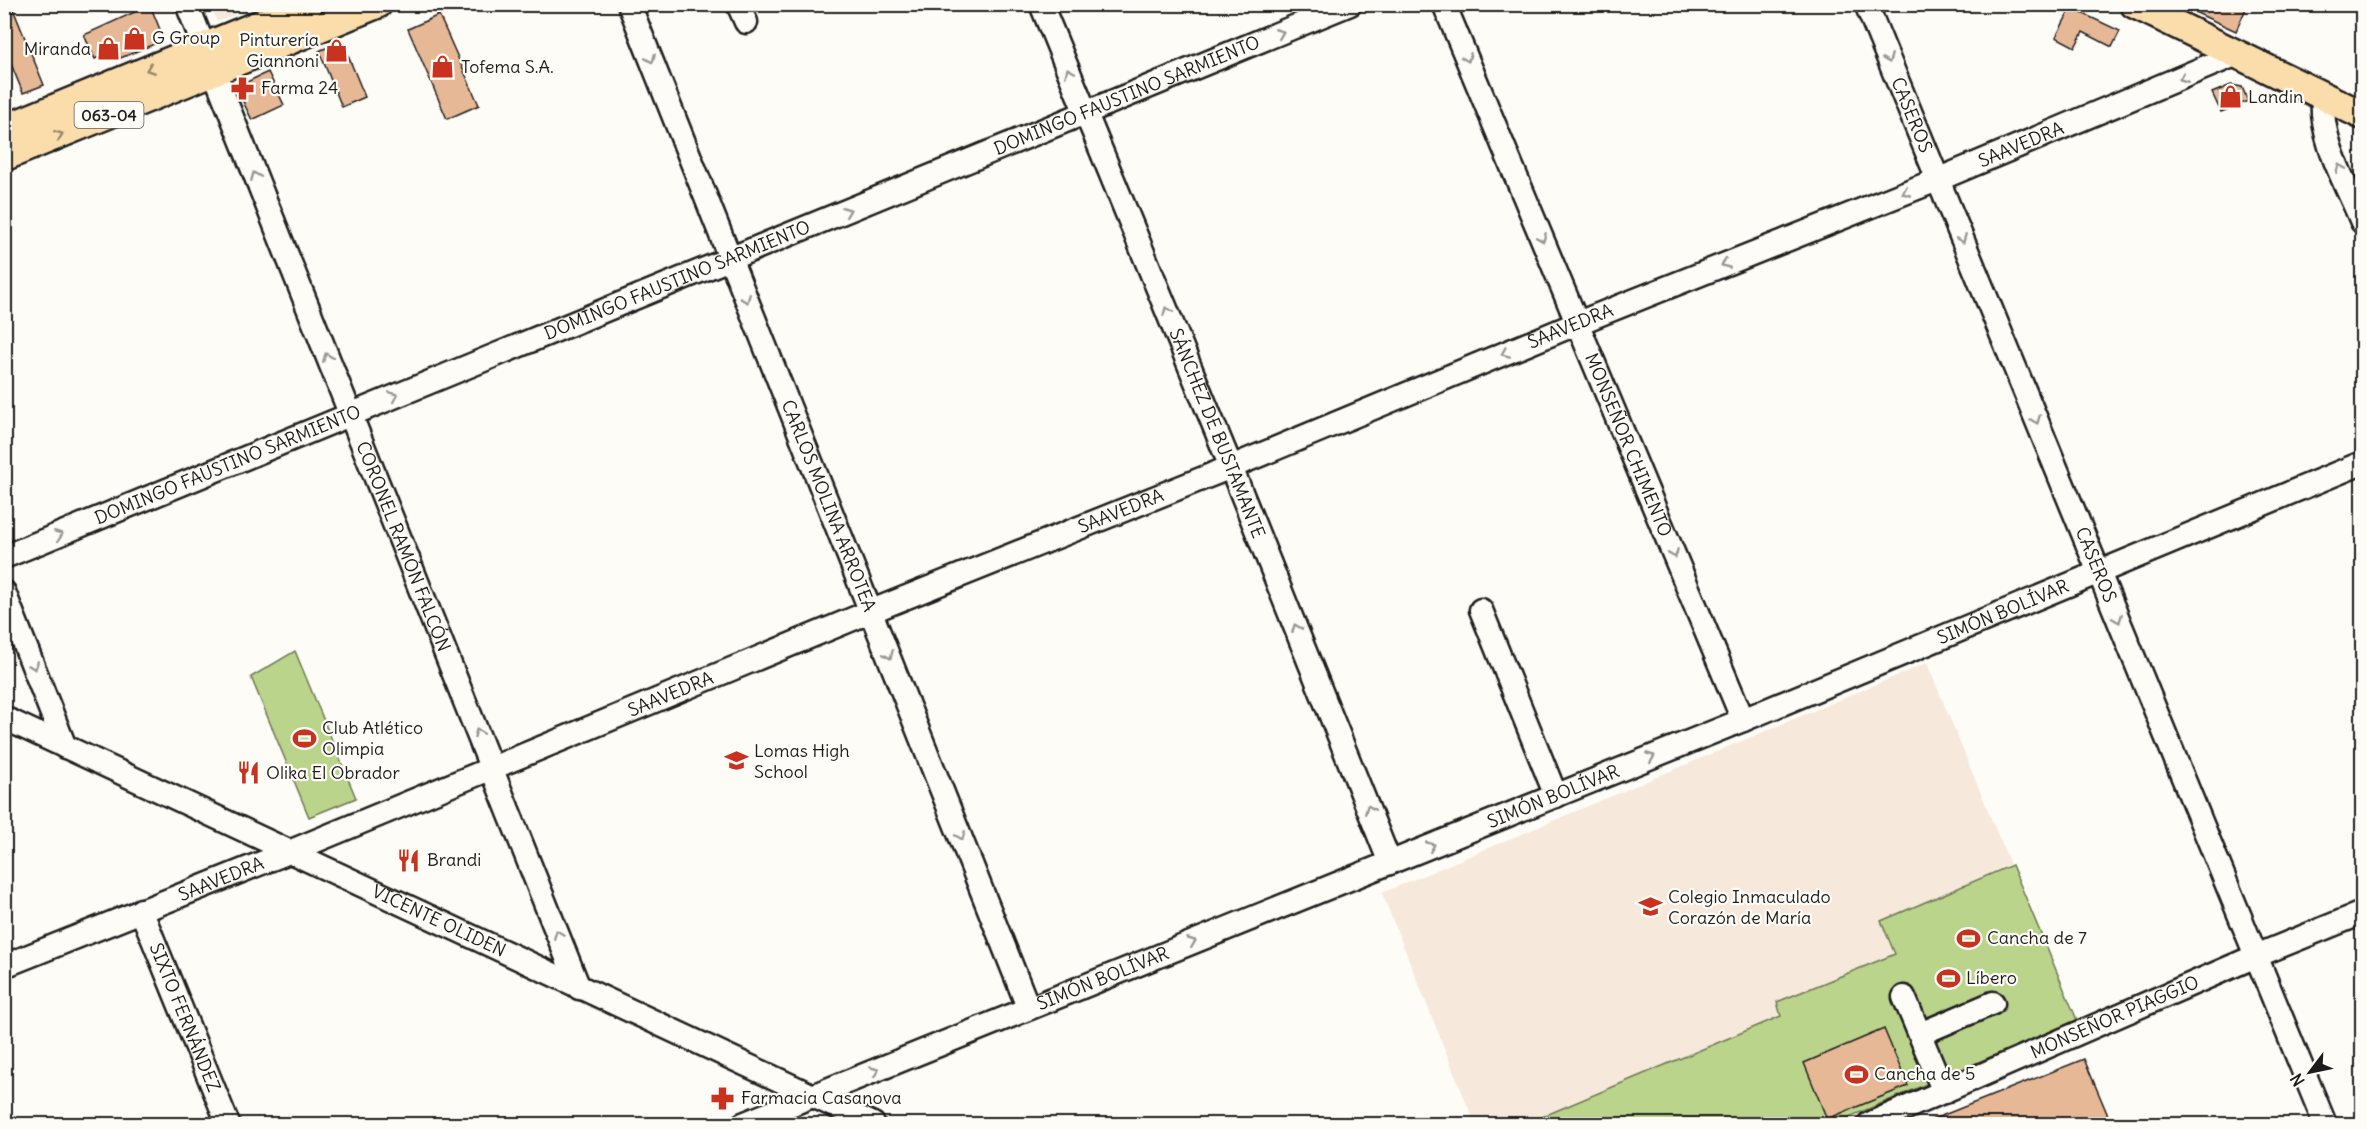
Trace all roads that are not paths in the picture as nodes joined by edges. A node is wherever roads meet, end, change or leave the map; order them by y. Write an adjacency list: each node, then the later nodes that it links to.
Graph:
1 (187, 4): 10 (street, CORONEL RAMÓN FALCÓN)
2 (309, 4): 10 (main road, 063-04)
3 (378, 4): 12 (main road, 063-04)
4 (629, 4): 20 (street, CARLOS MOLINA ARROTEA, one-way to 20)
5 (1041, 4): 14 (street, SÁNCHEZ DE BUSTAMANTE, one-way to 5)
6 (1350, 4): 14 (street, DOMINGO FAUSTINO SARMIENTO, one-way to 6)
7 (1444, 4): 21 (street, MONSEÑOR CHIMENTO, one-way to 21)
8 (1866, 4): 18 (street, CASEROS, one-way to 18)
9 (2150, 8): 11 (main road)
10 (204, 46): 12 (street, CORONEL RAMÓN FALCÓN); 16 (main road, 063-04, one-way to 16)
11 (2237, 54): 13 (main road); 18 (street, SAAVEDRA, one-way to 18)
12 (214, 72): 17 (main road, 063-04, one-way to 12); 22 (street, CORONEL RAMÓN FALCÓN, one-way to 12)
13 (2323, 96): 15 (main road); 19 (street, one-way to 13)
14 (1086, 112): 20 (street, DOMINGO FAUSTINO SARMIENTO, one-way to 14); 24 (street, SÁNCHEZ DE BUSTAMANTE, one-way to 14)
15 (2362, 115)
16 (4, 129)
17 (4, 157)
18 (1937, 180): 21 (street, SAAVEDRA, one-way to 21); 26 (street, CASEROS, one-way to 26)
19 (2362, 222)
20 (729, 259): 22 (street, DOMINGO FAUSTINO SARMIENTO, one-way to 20); 29 (street, CARLOS MOLINA ARROTEA, one-way to 29)
21 (1578, 323): 24 (street, SAAVEDRA, one-way to 24); 31 (street, MONSEÑOR CHIMENTO, one-way to 31)
22 (349, 415): 25 (street, DOMINGO FAUSTINO SARMIENTO, one-way to 22); 33 (street, CORONEL RAMÓN FALCÓN, one-way to 22)
23 (2362, 463): 26 (street, SIMÓN BOLÍVAR)
24 (1231, 467): 29 (street, SAAVEDRA); 36 (street, SÁNCHEZ DE BUSTAMANTE, one-way to 24)
25 (4, 557)
26 (2099, 573): 31 (street, SIMÓN BOLÍVAR); 39 (street, CASEROS, one-way to 39)
27 (4, 592): 32 (street, one-way to 32)
28 (1480, 610): 34 (street)
29 (872, 611): 33 (street, SAAVEDRA); 44 (street, CARLOS MOLINA ARROTEA, one-way to 44)
30 (4, 718): 32 (street, VICENTE OLIDEN)
31 (1743, 720): 34 (street, SIMÓN BOLÍVAR, one-way to 31)
32 (65, 747): 35 (street, VICENTE OLIDEN)
33 (492, 767): 35 (street, SAAVEDRA); 41 (street, CORONEL RAMÓN FALCÓN, one-way to 33)
34 (1556, 796): 36 (street, SIMÓN BOLÍVAR, one-way to 34)
35 (289, 852): 37 (street, SAAVEDRA); 41 (street, VICENTE OLIDEN)
36 (1390, 863): 44 (street, SIMÓN BOLÍVAR, one-way to 36)
37 (141, 910): 40 (street, SAAVEDRA); 48 (street, SIXTO FERNÁNDEZ)
38 (2362, 913): 39 (street, MONSEÑOR PIAGGIO)
39 (2256, 956): 46 (street, MONSEÑOR PIAGGIO); 52 (street, CASEROS)
40 (4, 966)
41 (579, 988): 47 (street, VICENTE OLIDEN)
42 (1904, 997): 45 (street)
43 (1993, 1003): 45 (street)
44 (1028, 1007): 47 (street, SIMÓN BOLÍVAR, one-way to 44)
45 (1920, 1034): 46 (street)
46 (1944, 1092): 51 (street, MONSEÑOR PIAGGIO)
47 (813, 1096): 49 (street, SIMÓN BOLÍVAR); 50 (street, VICENTE OLIDEN)
48 (228, 1125)
49 (743, 1125)
50 (873, 1125)
51 (1869, 1125)
52 (2325, 1125)

